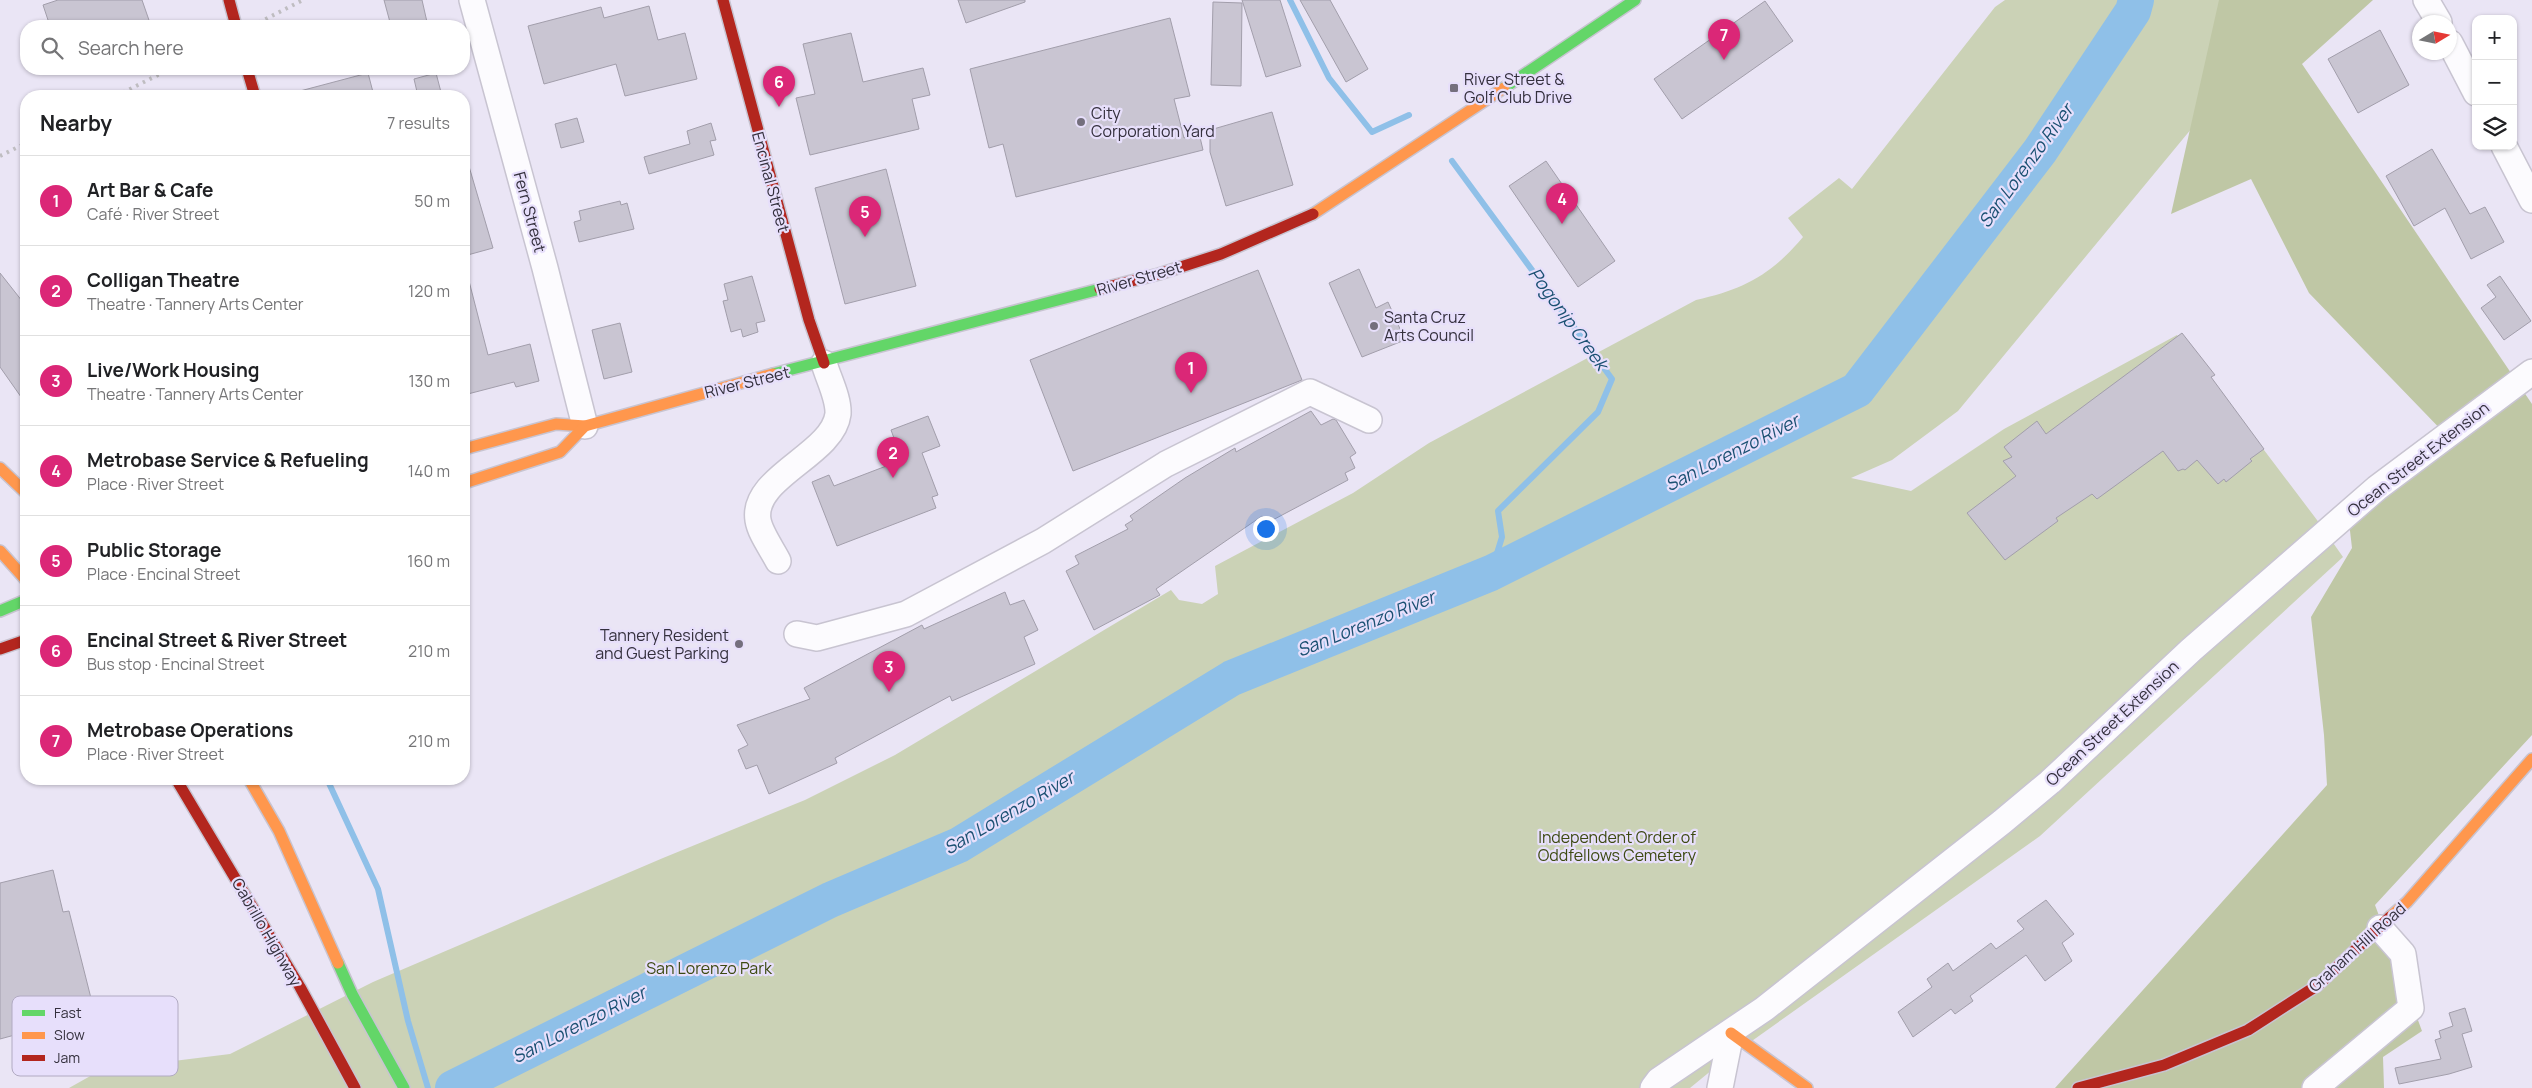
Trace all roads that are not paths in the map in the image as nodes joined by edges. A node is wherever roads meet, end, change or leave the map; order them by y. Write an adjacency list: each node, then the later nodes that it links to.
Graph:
1 (230, 0): 7 (main road)
2 (472, 0): 17 (street, Fern Street)
3 (723, 0): 14 (main road, Encinal Street)
4 (1635, 0): 14 (main road, River Street)
5 (2426, 0): 6 (street)
6 (2434, 15)
7 (235, 20)
8 (2457, 56): 10 (street)
9 (249, 75): 11 (main road)
10 (2472, 85)
11 (253, 90)
12 (2506, 150): 13 (street)
13 (2532, 200)
14 (824, 362): 17 (main road, River Street); 23 (street)
15 (2532, 372): 34 (street, Ocean Street Extension)
16 (1369, 420): 27 (street)
17 (585, 426): 18 (main road, River Street); 20 (main road)
18 (470, 447)
19 (0, 468): 21 (main road)
20 (470, 481)
21 (20, 487)
22 (0, 550): 24 (main road)
23 (778, 561)
24 (20, 573)
25 (20, 603): 26 (main road)
26 (0, 611)
27 (797, 634)
28 (20, 642): 29 (main road)
29 (0, 649)
30 (2532, 759): 33 (main road, Graham Hill Road)
31 (180, 785): 35 (main road, Cabrillo Highway)
32 (252, 785): 36 (main road)
33 (2380, 928): 40 (main road, Graham Hill Road); 41 (street)
34 (1731, 1033): 37 (street, Ocean Street Extension); 38 (street); 39 (main road)
35 (355, 1088)
36 (404, 1088)
37 (1653, 1088)
38 (1720, 1088)
39 (1807, 1088)
40 (2078, 1088)
41 (2315, 1088)

